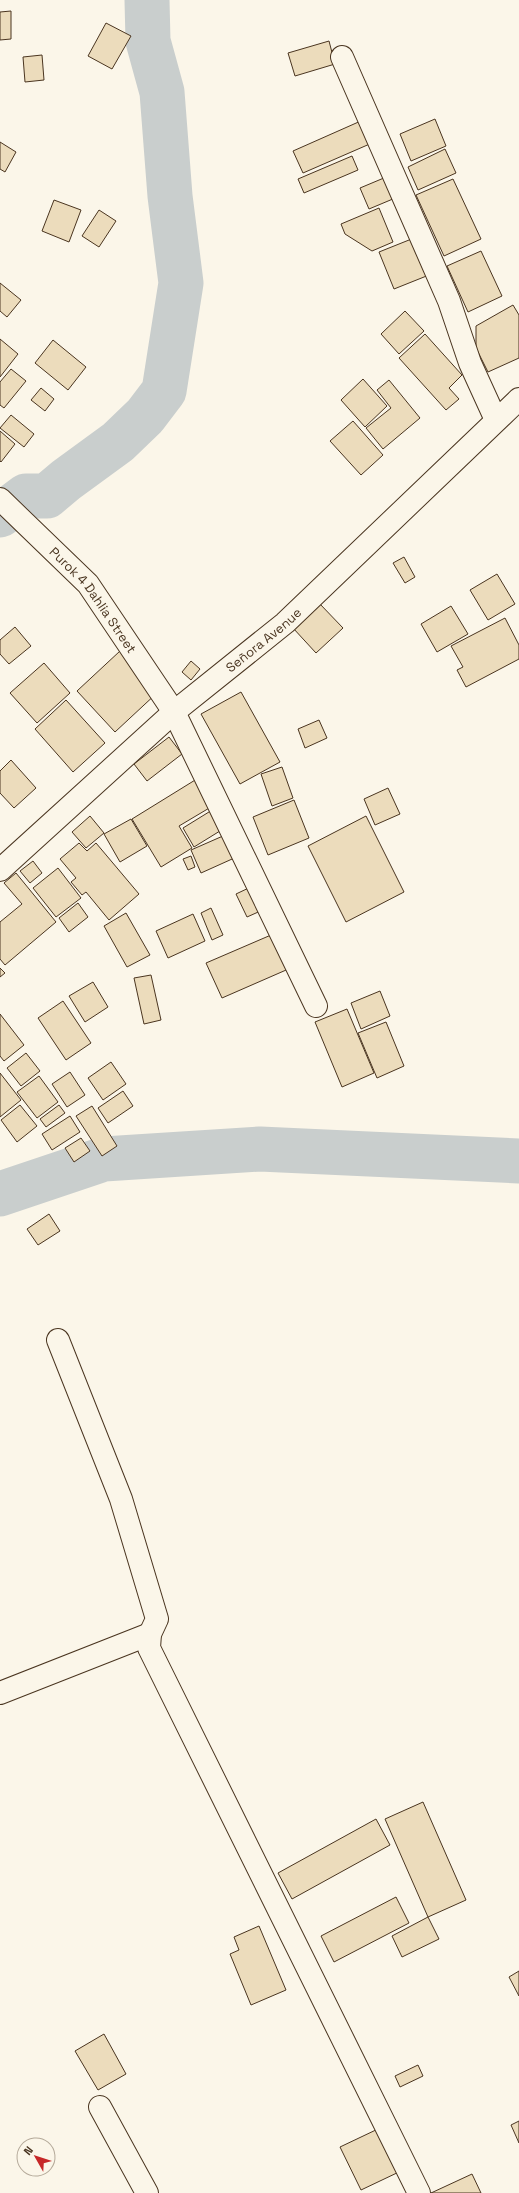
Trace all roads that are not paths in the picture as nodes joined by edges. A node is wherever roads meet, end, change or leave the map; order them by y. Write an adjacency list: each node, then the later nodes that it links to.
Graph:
1 (342, 57): 3 (street)
2 (519, 399): 3 (street, Señora Avenue)
3 (496, 420): 5 (street, Señora Avenue)
4 (0, 499): 5 (street, Purok 4 Dahlia Street)
5 (174, 712): 6 (street, Señora Avenue); 7 (street, Purok 4 Dahlia Street)
6 (0, 870)
7 (316, 1006)
8 (58, 1340): 9 (street)
9 (150, 1634): 10 (street); 13 (street)
10 (0, 1693)
11 (100, 2108): 12 (street)
12 (147, 2193)
13 (419, 2193)

